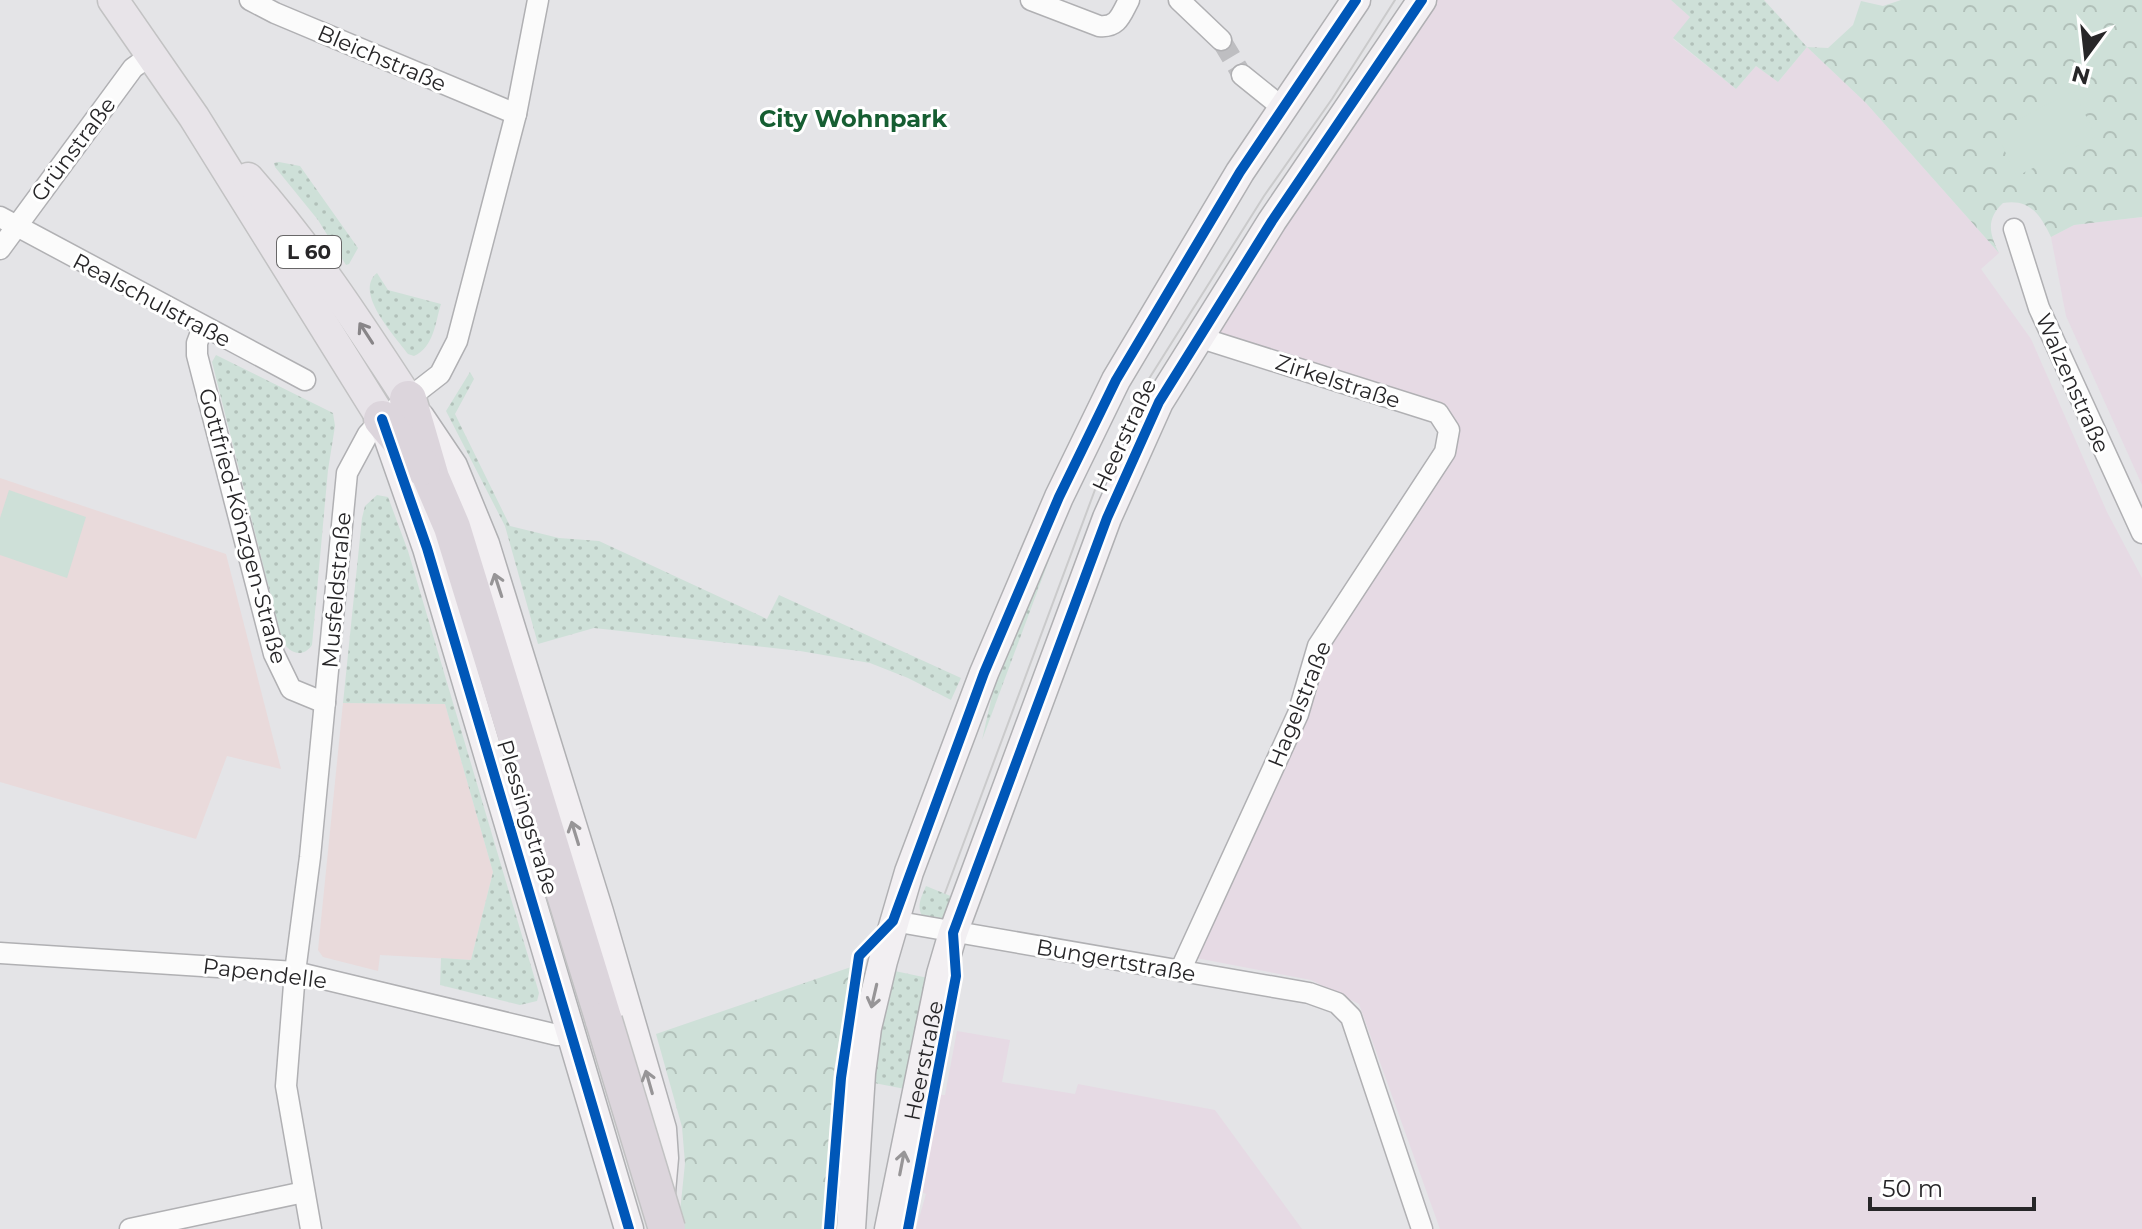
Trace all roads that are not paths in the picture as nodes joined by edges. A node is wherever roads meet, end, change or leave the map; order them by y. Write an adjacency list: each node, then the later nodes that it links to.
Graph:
1 (113, 0): 10 (main road, L 60)
2 (250, 0): 13 (street, Bleichstraße)
3 (538, 0): 13 (street, Musfeldstraße)
4 (1031, 0): 5 (street)
5 (1129, 0)
6 (1179, 0): 9 (street)
7 (1356, 0): 12 (street, Heerstraße)
8 (1422, 0): 18 (street, Heerstraße)
9 (1221, 40)
10 (151, 55): 14 (street, Grünstraße); 20 (main road, L 60)
11 (1242, 75): 12 (street)
12 (1283, 108): 24 (street, Heerstraße)
13 (516, 114): 20 (street, Musfeldstraße)
14 (8, 222): 16 (street, Grünstraße); 17 (street, Realschulstraße)
15 (2014, 229): 22 (street, Walzenstraße)
16 (0, 249)
17 (203, 327): 19 (street, Realschulstraße); 23 (street, Gottfried-Könzgen-Straße)
18 (1198, 337): 21 (street, Zirkelstraße); 25 (street, Heerstraße)
19 (305, 380)
20 (395, 409): 23 (street, Musfeldstraße); 29 (street, Plessingstraße / L 60); 29 (highway, Plessingstraße); 34 (street, Plessingstraße / L 60, one-way to 20)
21 (1445, 452): 27 (street, Hagelstraße)
22 (2142, 533)
23 (325, 703): 28 (street, Musfeldstraße)
24 (893, 921): 25 (street, Bungertstraße); 36 (street, Heerstraße, one-way to 36)
25 (953, 933): 27 (street, Bungertstraße); 37 (street, Heerstraße, one-way to 25)
26 (0, 953): 28 (street, Papendelle)
27 (1180, 971): 38 (street, Bungertstraße)
28 (295, 972): 29 (street, Papendelle); 30 (street, Musfeldstraße)
29 (588, 1028): 33 (street, Plessingstraße / L 60); 35 (highway, Plessingstraße, bridge)
30 (304, 1192): 31 (street); 32 (street, Musfeldstraße)
31 (130, 1229)
32 (311, 1229)
33 (629, 1229)
34 (657, 1229)
35 (667, 1229)
36 (851, 1229)
37 (889, 1229)
38 (1422, 1229)

